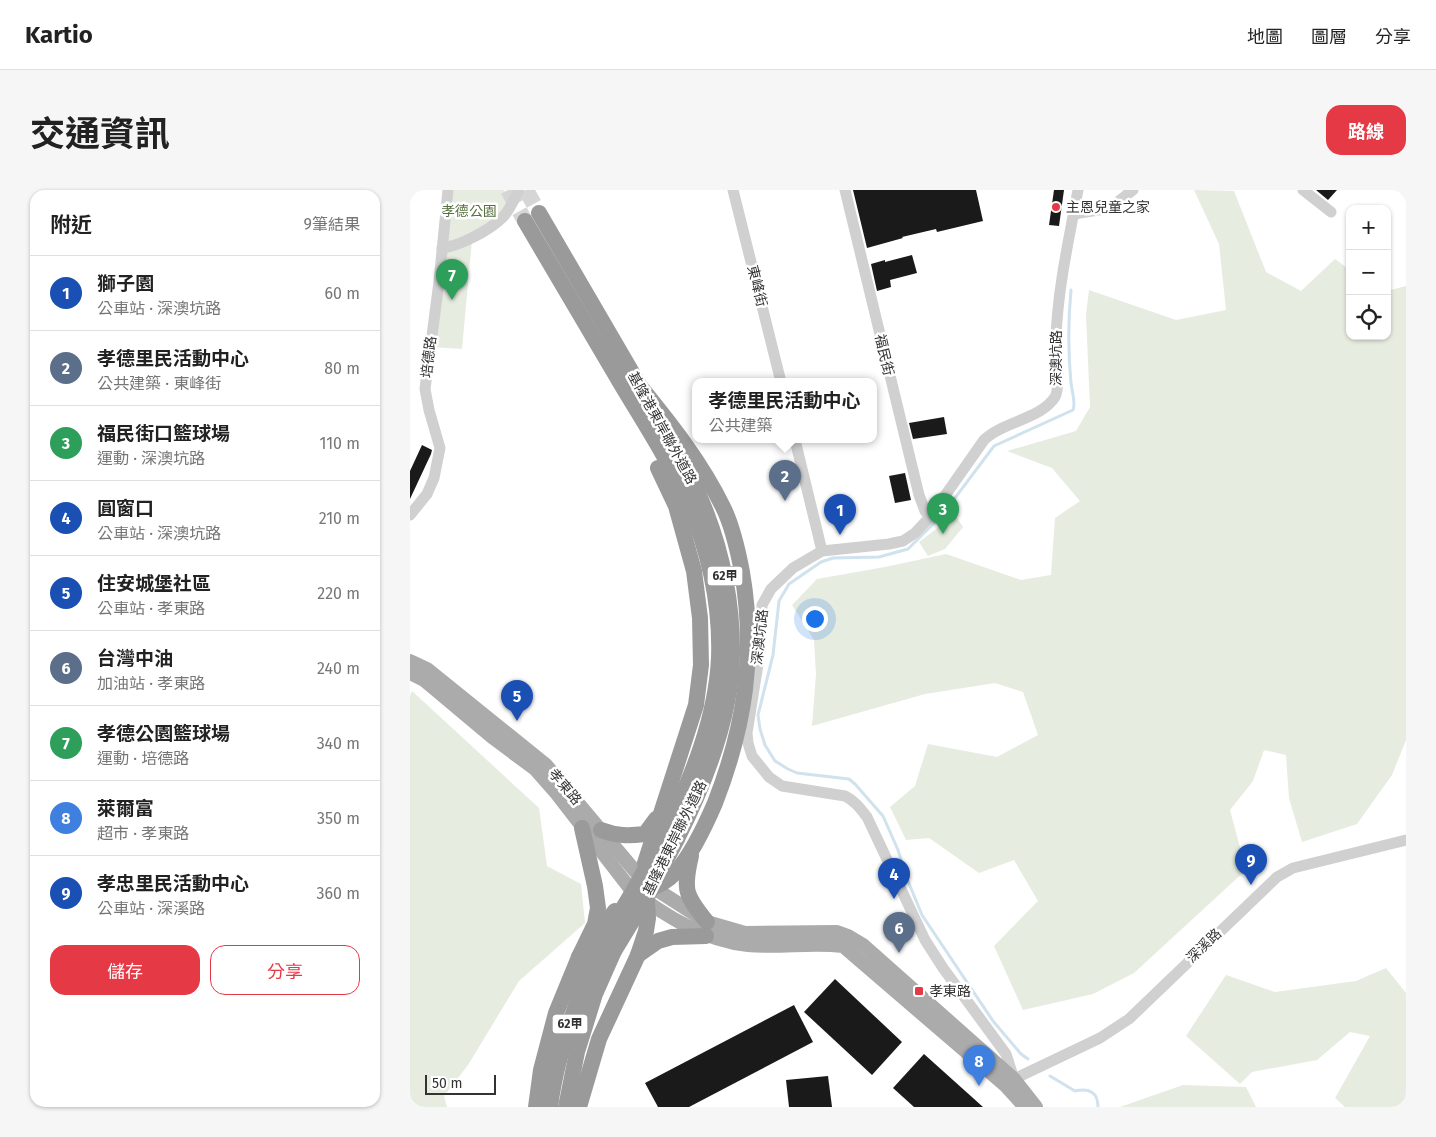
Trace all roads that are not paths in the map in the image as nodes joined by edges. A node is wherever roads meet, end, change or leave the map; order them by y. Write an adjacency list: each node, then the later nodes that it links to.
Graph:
1 (448, 190): 11 (street, 培德路)
2 (520, 190): 11 (street)
3 (733, 190): 12 (street, 東峰街)
4 (845, 190): 16 (street, 福民街)
5 (1078, 190): 9 (street, 深澳坑路)
6 (1132, 190): 9 (street)
7 (1303, 190): 8 (street)
8 (1331, 212)
9 (1074, 214): 16 (street, 深澳坑路)
10 (532, 217): 13 (highway, 基隆港東岸聯外道路 / 62甲)
11 (442, 248): 15 (street, 培德路)
12 (779, 378)
13 (633, 391): 20 (highway); 21 (highway); 27 (highway, 基隆港東岸聯外道路 / 62甲, bridge)
14 (796, 443): 17 (street)
15 (410, 515)
16 (930, 517): 17 (street, 深澳坑路)
17 (822, 551): 30 (street, 深澳坑路)
18 (410, 661): 23 (main road, 孝東路)
19 (410, 673): 22 (main road, 孝東路)
20 (666, 797): 23 (highway); 25 (highway)
21 (707, 823): 25 (highway); 26 (highway)
22 (582, 828): 25 (main road, 孝東路); 29 (highway)
23 (601, 830): 25 (main road, 孝東路)
24 (1406, 840): 30 (street, 深溪路)
25 (643, 890): 26 (main road, 孝東路); 28 (highway); 29 (highway)
26 (706, 929): 28 (highway); 30 (main road, 孝東路)
27 (608, 948): 32 (highway, 基隆港東岸聯外道路 / 62甲); 33 (highway, 基隆港東岸聯外道路 / 62甲)
28 (638, 954): 34 (highway)
29 (579, 957): 31 (highway)
30 (1010, 1083): 35 (main road, 深澳坑路); 36 (main road, 深澳坑路)
31 (536, 1107)
32 (550, 1107)
33 (566, 1107)
34 (579, 1107)
35 (1025, 1107)
36 (1036, 1107)

